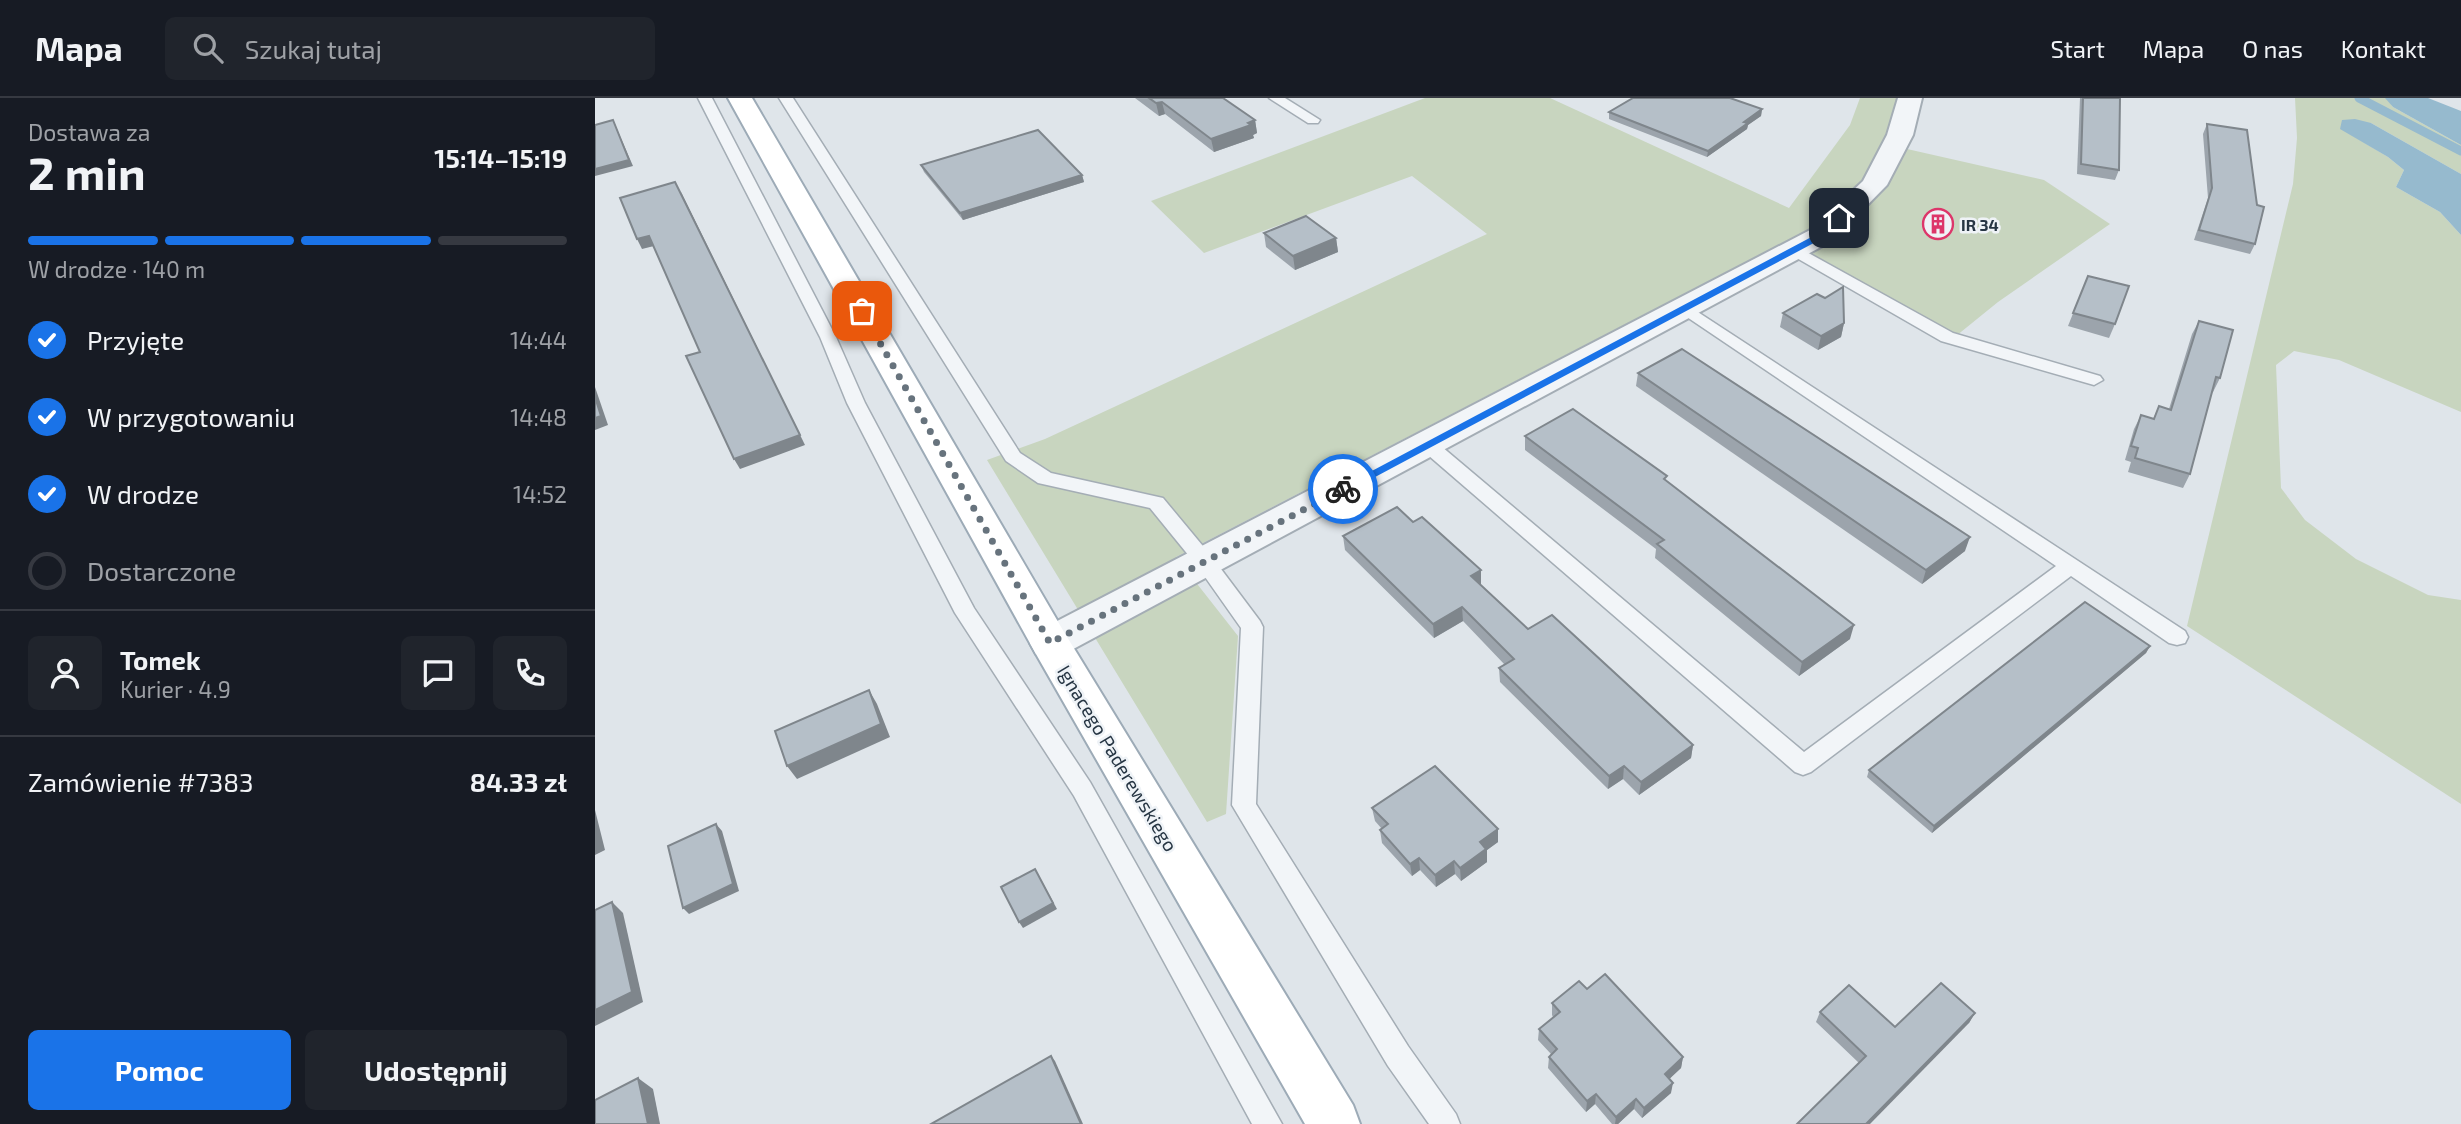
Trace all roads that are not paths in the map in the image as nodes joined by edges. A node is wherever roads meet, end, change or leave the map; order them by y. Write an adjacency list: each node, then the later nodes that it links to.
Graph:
1 (705, 98): 15 (lane)
2 (740, 98): 14 (main road, Ignacego Paderewskiego)
3 (786, 98): 11 (lane)
4 (1276, 98): 6 (lane)
5 (1910, 98): 7 (street)
6 (1313, 120)
7 (1794, 250): 8 (street); 9 (lane)
8 (1684, 308): 10 (street); 12 (lane)
9 (2095, 380)
10 (1427, 444): 11 (street); 12 (lane)
11 (1205, 562): 14 (street); 17 (lane)
12 (2071, 566): 13 (lane)
13 (2177, 637)
14 (1050, 643): 16 (main road, Ignacego Paderewskiego)
15 (1268, 1124)
16 (1334, 1124)
17 (1446, 1124)

